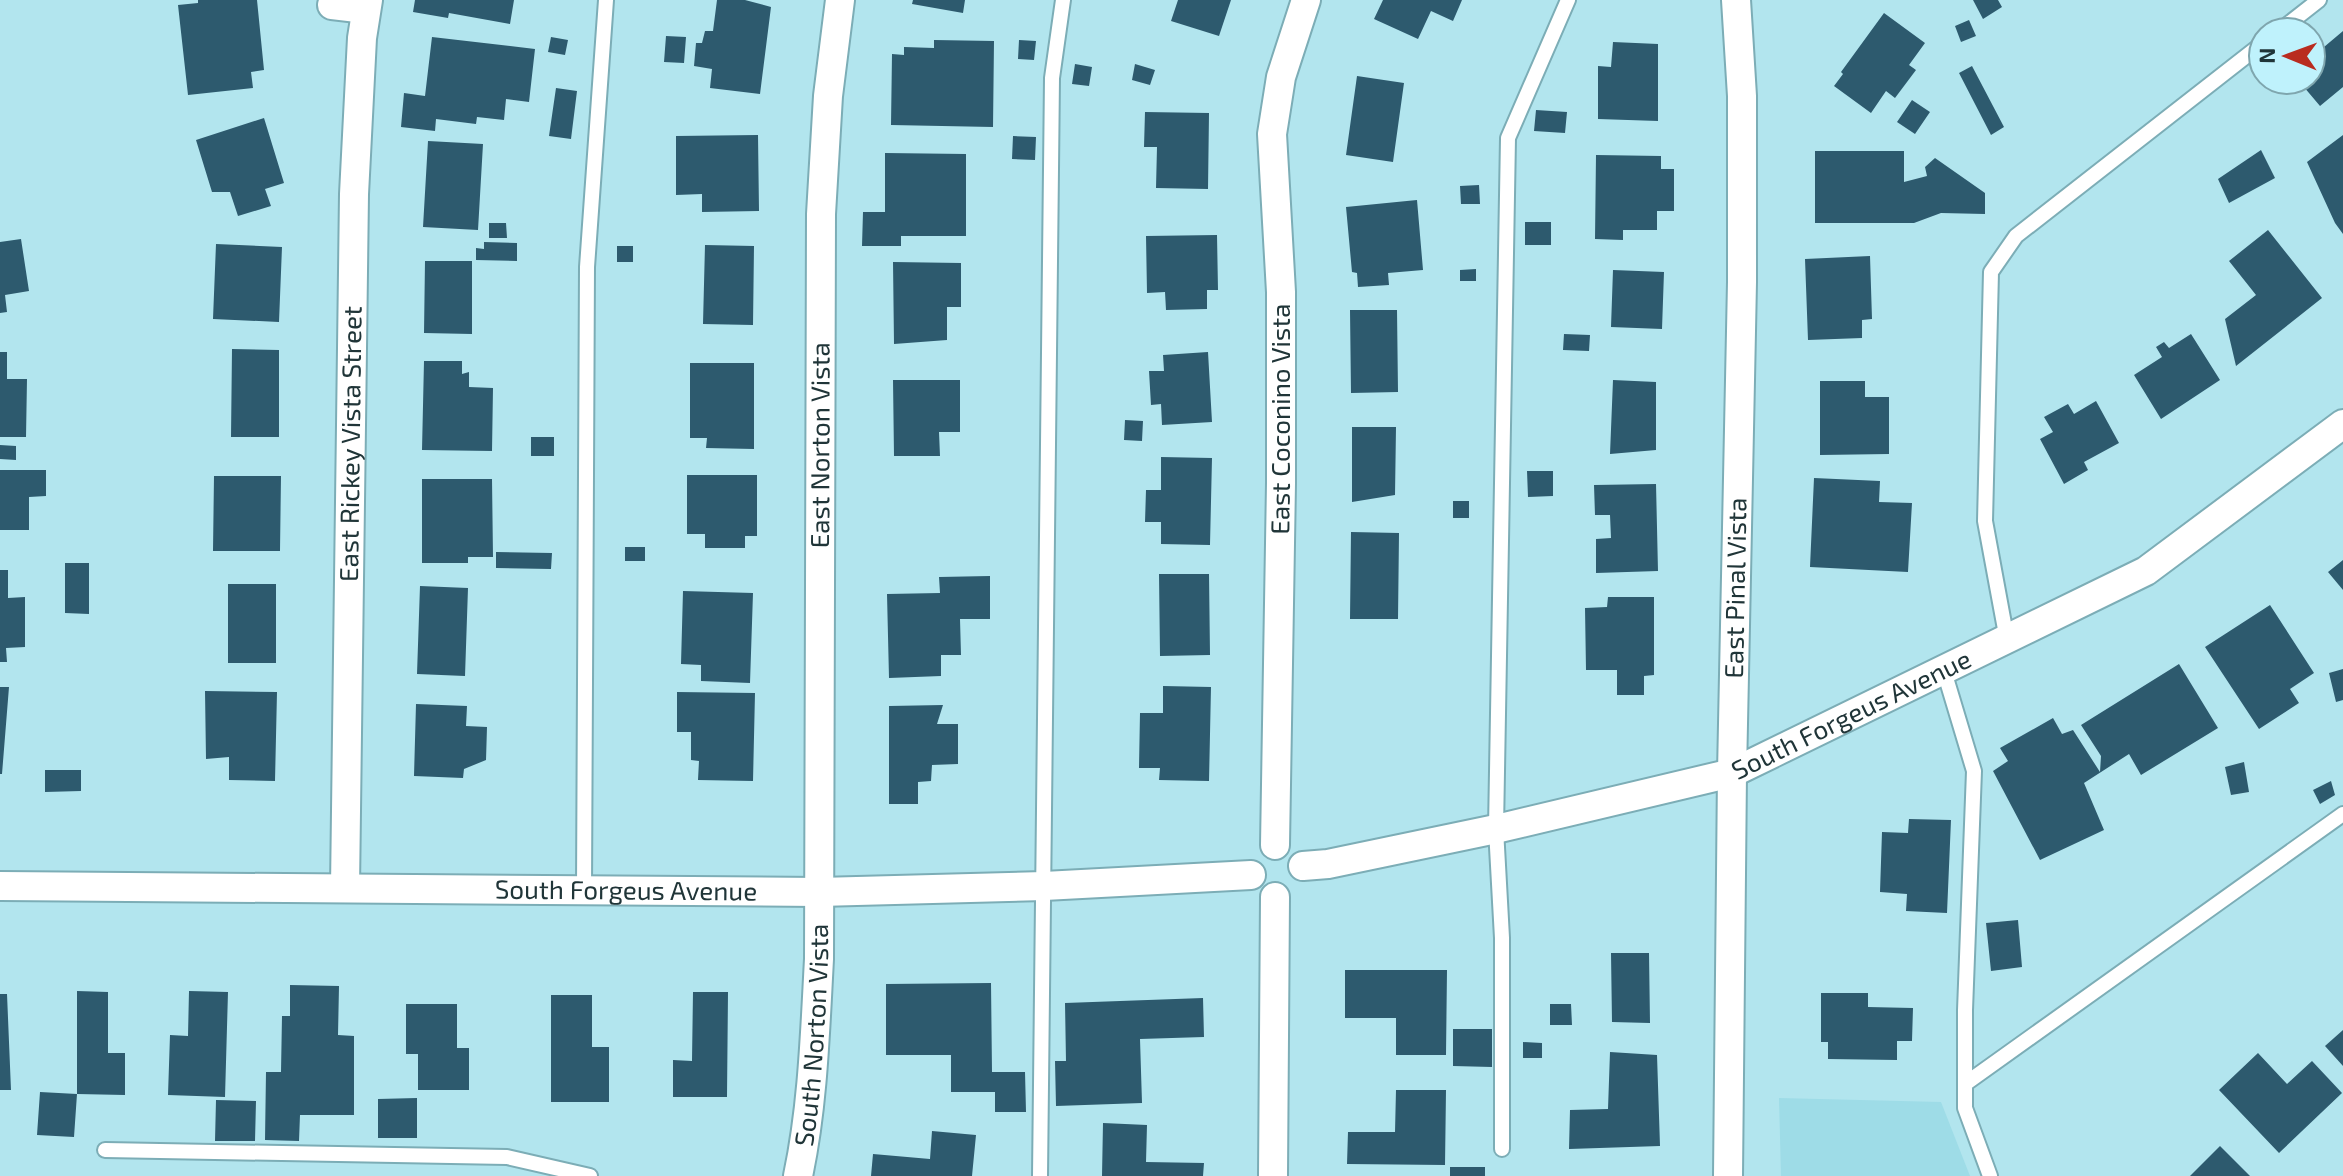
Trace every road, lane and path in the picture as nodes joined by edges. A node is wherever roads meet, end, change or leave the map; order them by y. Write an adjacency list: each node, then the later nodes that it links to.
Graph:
1 (606, 0): 24 (lane)
2 (840, 0): 25 (street, East Norton Vista)
3 (1063, 0): 22 (lane)
4 (1306, 0): 18 (street, East Coconino Vista)
5 (1568, 0): 17 (lane)
6 (1736, 0): 15 (street, East Pinal Vista)
7 (2319, 0): 10 (lane)
8 (332, 5): 9 (street)
9 (367, 5): 23 (street, East Rickey Vista Street)
10 (2298, 16)
11 (2247, 56): 13 (lane)
12 (2343, 424): 13 (street, South Forgeus Avenue)
13 (2007, 640): 14 (street, South Forgeus Avenue)
14 (1944, 671): 15 (street, South Forgeus Avenue); 27 (lane)
15 (1732, 773): 17 (street, South Forgeus Avenue); 34 (street, East Pinal Vista)
16 (2343, 814): 27 (lane)
17 (1496, 829): 19 (street, South Forgeus Avenue); 28 (lane)
18 (1275, 845): 19 (street); 20 (street)
19 (1303, 866): 26 (street)
20 (1251, 875): 22 (street, South Forgeus Avenue); 26 (street)
21 (0, 886): 23 (street, South Forgeus Avenue)
22 (1044, 886): 25 (street, South Forgeus Avenue); 32 (lane)
23 (345, 888): 24 (street, South Forgeus Avenue)
24 (584, 890): 25 (street, South Forgeus Avenue)
25 (819, 892): 31 (street, South Norton Vista)
26 (1275, 897): 33 (street)
27 (1965, 1084): 35 (lane)
28 (1502, 1149)
29 (105, 1150): 30 (lane)
30 (590, 1176)
31 (798, 1176)
32 (1040, 1176)
33 (1273, 1176)
34 (1728, 1176)
35 (1990, 1176)

